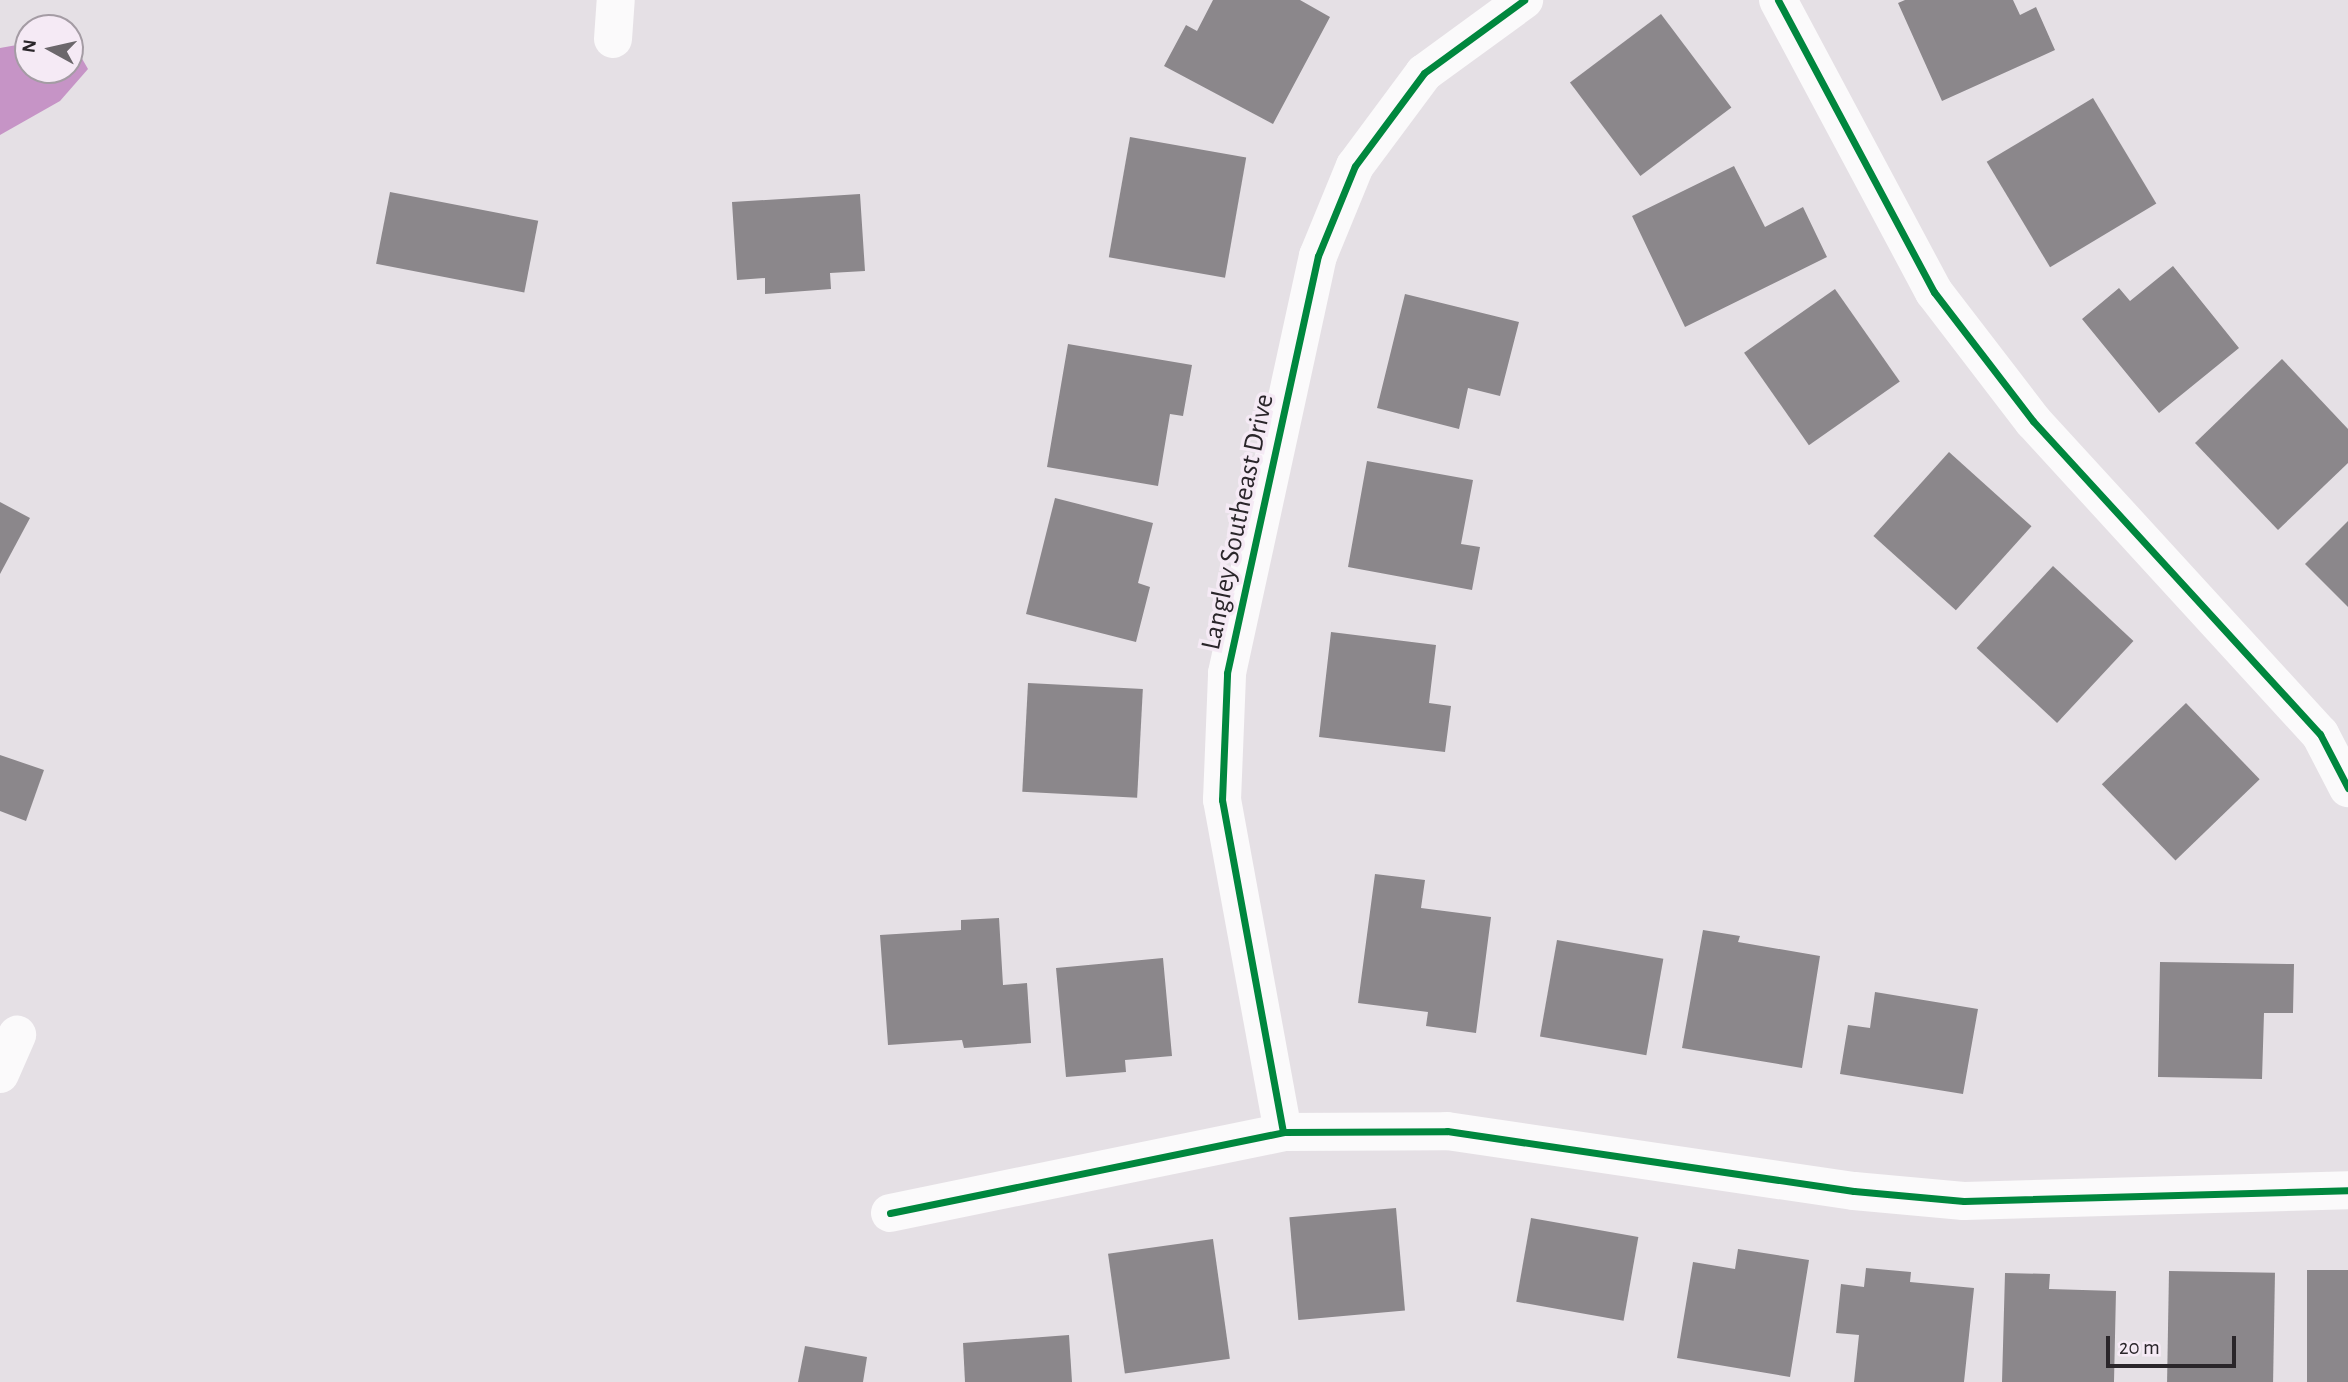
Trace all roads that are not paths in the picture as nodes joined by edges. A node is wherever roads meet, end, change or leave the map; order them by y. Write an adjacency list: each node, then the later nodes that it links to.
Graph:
1 (616, 0): 4 (street)
2 (1524, 0): 8 (street, Langley Southeast Drive)
3 (1779, 0): 5 (street)
4 (613, 39)
5 (2348, 788)
6 (17, 1035): 7 (street)
7 (0, 1074)
8 (1283, 1132): 9 (street); 10 (street)
9 (2348, 1190)
10 (890, 1213)

